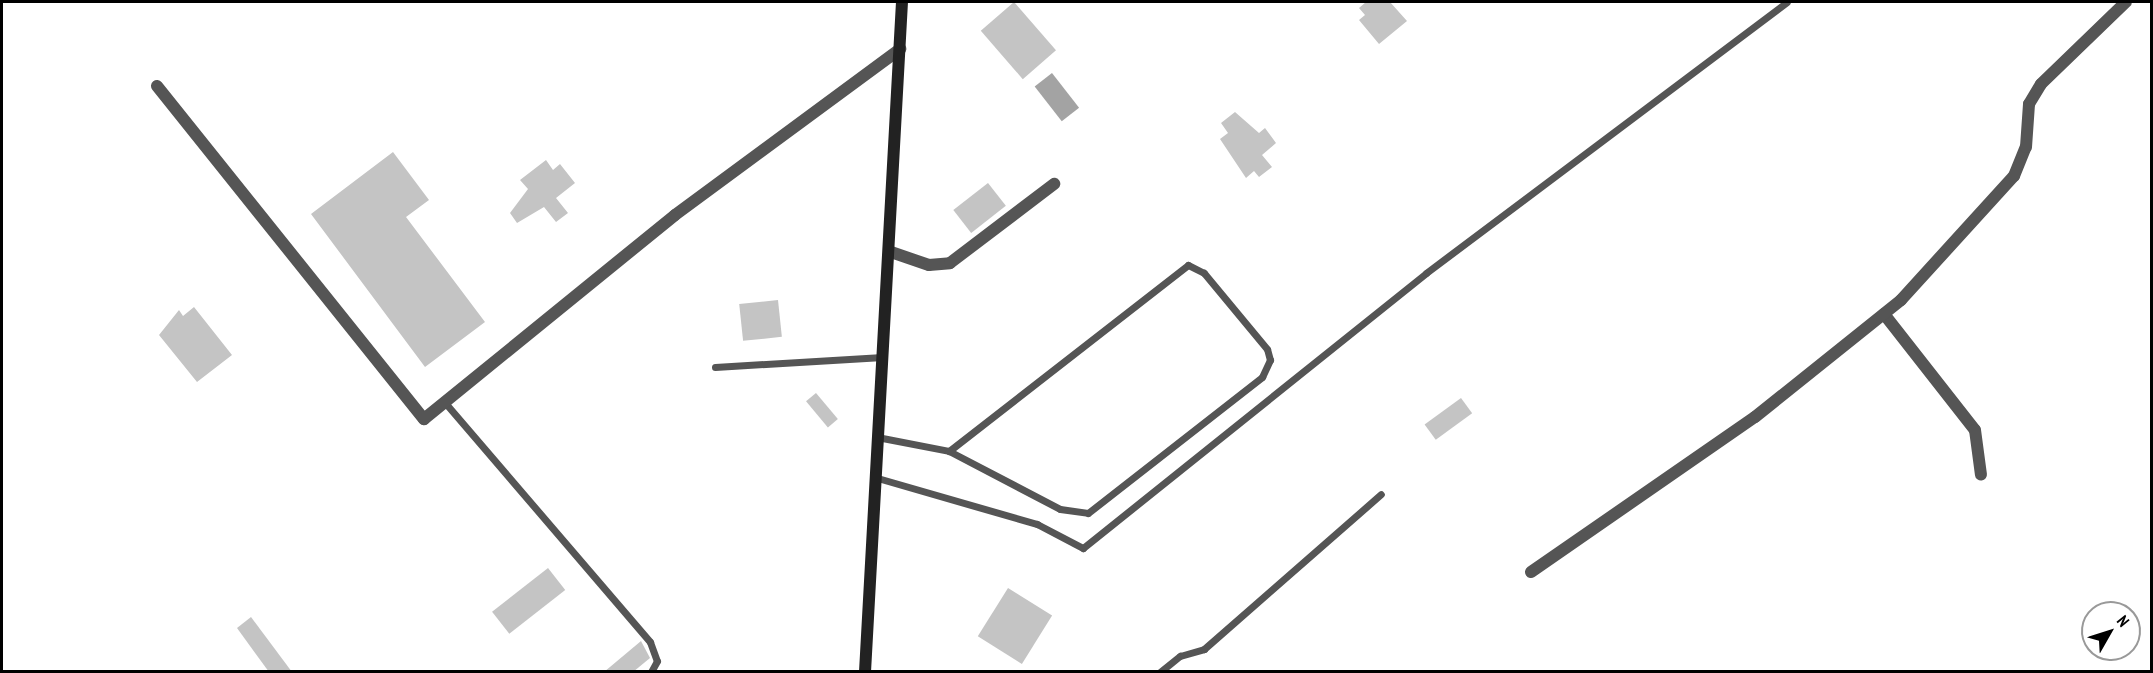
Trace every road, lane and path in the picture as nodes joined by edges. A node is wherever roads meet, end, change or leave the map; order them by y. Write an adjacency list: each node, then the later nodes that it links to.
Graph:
1 (902, 2): 4 (main road)
2 (1787, 2): 15 (lane)
3 (2126, 2): 8 (street)
4 (900, 50): 7 (main road); 11 (street)
5 (157, 86): 11 (street)
6 (1054, 184): 7 (street)
7 (891, 252): 9 (main road)
8 (1884, 314): 14 (street); 17 (street)
9 (883, 357): 10 (lane); 12 (main road)
10 (715, 367)
11 (447, 405): 18 (lane)
12 (877, 437): 13 (lane); 15 (main road)
13 (949, 451): 13 (lane)
14 (1981, 475)
15 (874, 477): 19 (main road)
16 (1380, 494): 20 (lane)
17 (1531, 572)
18 (651, 672)
19 (865, 672)
20 (1160, 672)

